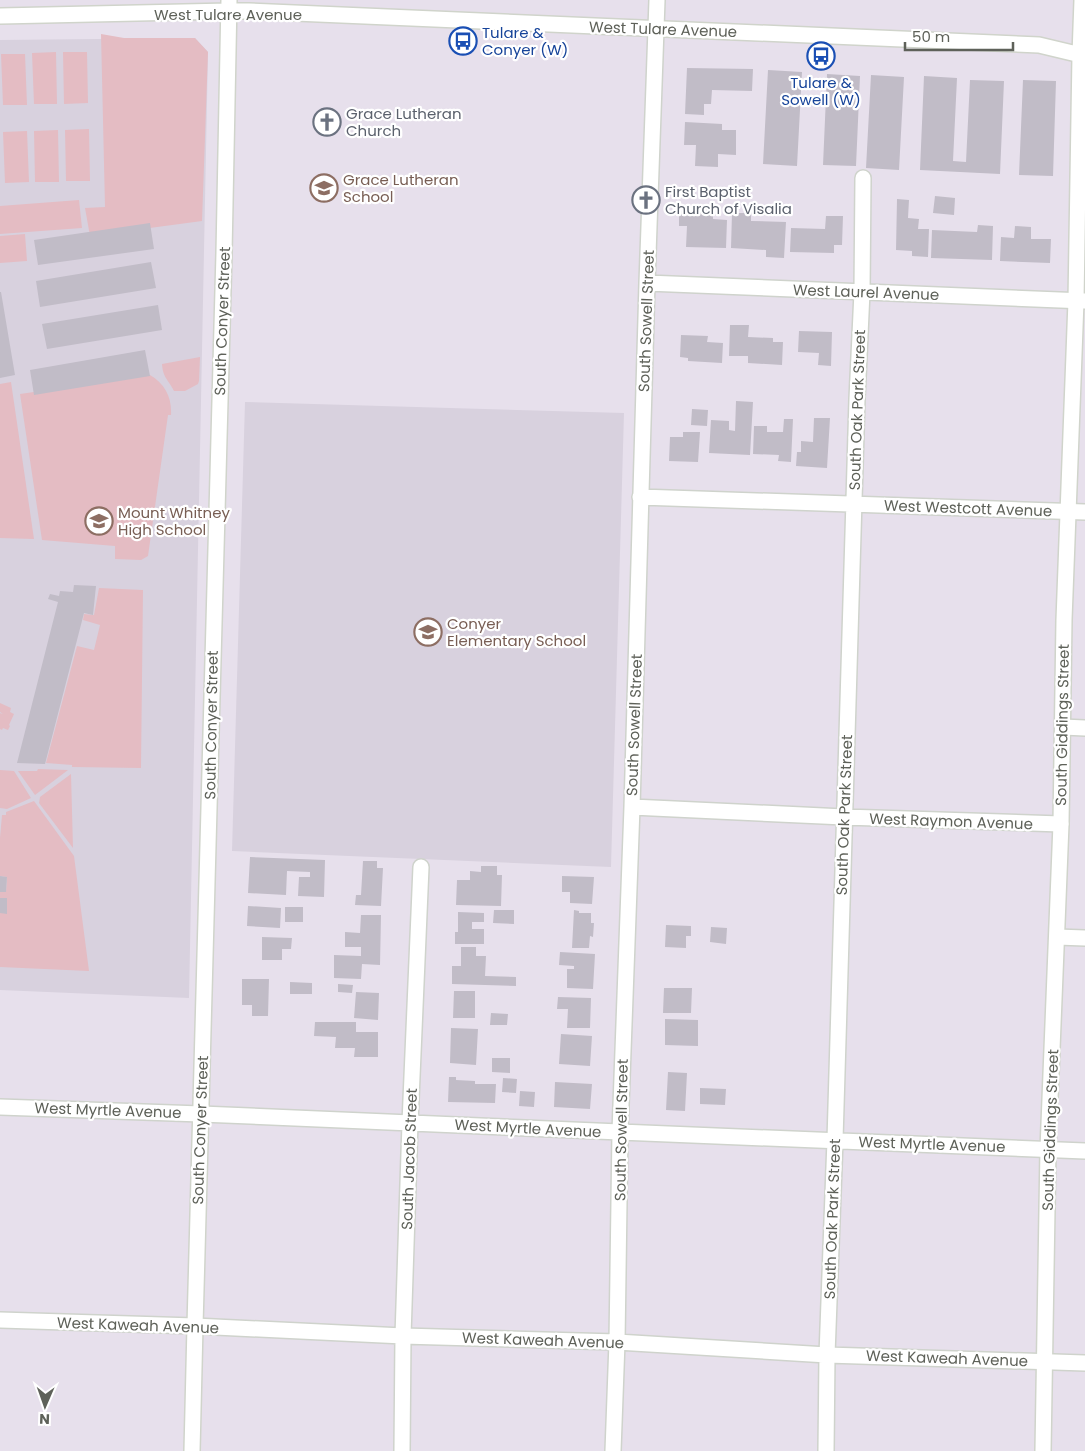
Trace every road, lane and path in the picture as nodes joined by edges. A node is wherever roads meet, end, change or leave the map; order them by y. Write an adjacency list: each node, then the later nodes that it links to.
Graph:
1 (657, 0): 5 (street, South Sowell Street)
2 (1082, 0): 6 (street, South Giddings Street)
3 (229, 5): 4 (street, West Tulare Avenue); 5 (street, West Tulare Avenue); 24 (street, South Conyer Street)
4 (0, 16)
5 (656, 29): 6 (street, West Tulare Avenue); 8 (street, South Sowell Street)
6 (1082, 55): 10 (street, South Giddings Street)
7 (863, 178): 9 (street, South Oak Park Street)
8 (647, 283): 9 (street, West Laurel Avenue); 11 (street, South Sowell Street)
9 (862, 292): 10 (street, West Laurel Avenue); 12 (street, South Oak Park Street)
10 (1080, 301): 13 (street, South Giddings Street)
11 (640, 497): 12 (street, West Westcott Avenue); 17 (street, South Sowell Street)
12 (854, 505): 13 (street, West Westcott Avenue); 18 (street, South Oak Park Street)
13 (1068, 511): 14 (street, West Westcott Avenue); 15 (street, South Giddings Street)
14 (1085, 512)
15 (1062, 727): 16 (street); 19 (street, South Giddings Street)
16 (1085, 728)
17 (632, 808): 18 (street, West Raymon Avenue); 26 (street, South Sowell Street)
18 (844, 817): 19 (street, West Raymon Avenue); 27 (street, South Oak Park Street)
19 (1060, 824): 21 (street, South Giddings Street)
20 (420, 867): 25 (street, South Jacob Street)
21 (1057, 937): 22 (street); 28 (street, South Giddings Street)
22 (1085, 938)
23 (0, 1106): 24 (street, West Myrtle Avenue)
24 (201, 1114): 25 (street, West Myrtle Avenue); 31 (street, South Conyer Street)
25 (410, 1123): 26 (street, West Myrtle Avenue); 32 (street, South Jacob Street)
26 (620, 1132): 27 (street, West Myrtle Avenue); 33 (street, South Sowell Street)
27 (835, 1140): 28 (street, West Myrtle Avenue); 34 (street, South Oak Park Street)
28 (1048, 1149): 29 (street, West Myrtle Avenue); 35 (street, South Giddings Street)
29 (1085, 1151)
30 (0, 1320): 31 (street, West Kaweah Avenue)
31 (195, 1326): 32 (street, West Kaweah Avenue); 37 (street, South Conyer Street)
32 (403, 1336): 33 (street, West Kaweah Avenue); 38 (street, South Jacob Street)
33 (617, 1342): 34 (street, West Kaweah Avenue); 39 (street, South Sowell Street)
34 (827, 1355): 35 (street, West Kaweah Avenue); 40 (street, South Oak Park Street)
35 (1046, 1361): 36 (street, West Kaweah Avenue); 41 (street, South Giddings Street)
36 (1085, 1363)
37 (192, 1451)
38 (402, 1451)
39 (613, 1451)
40 (826, 1451)
41 (1043, 1451)

